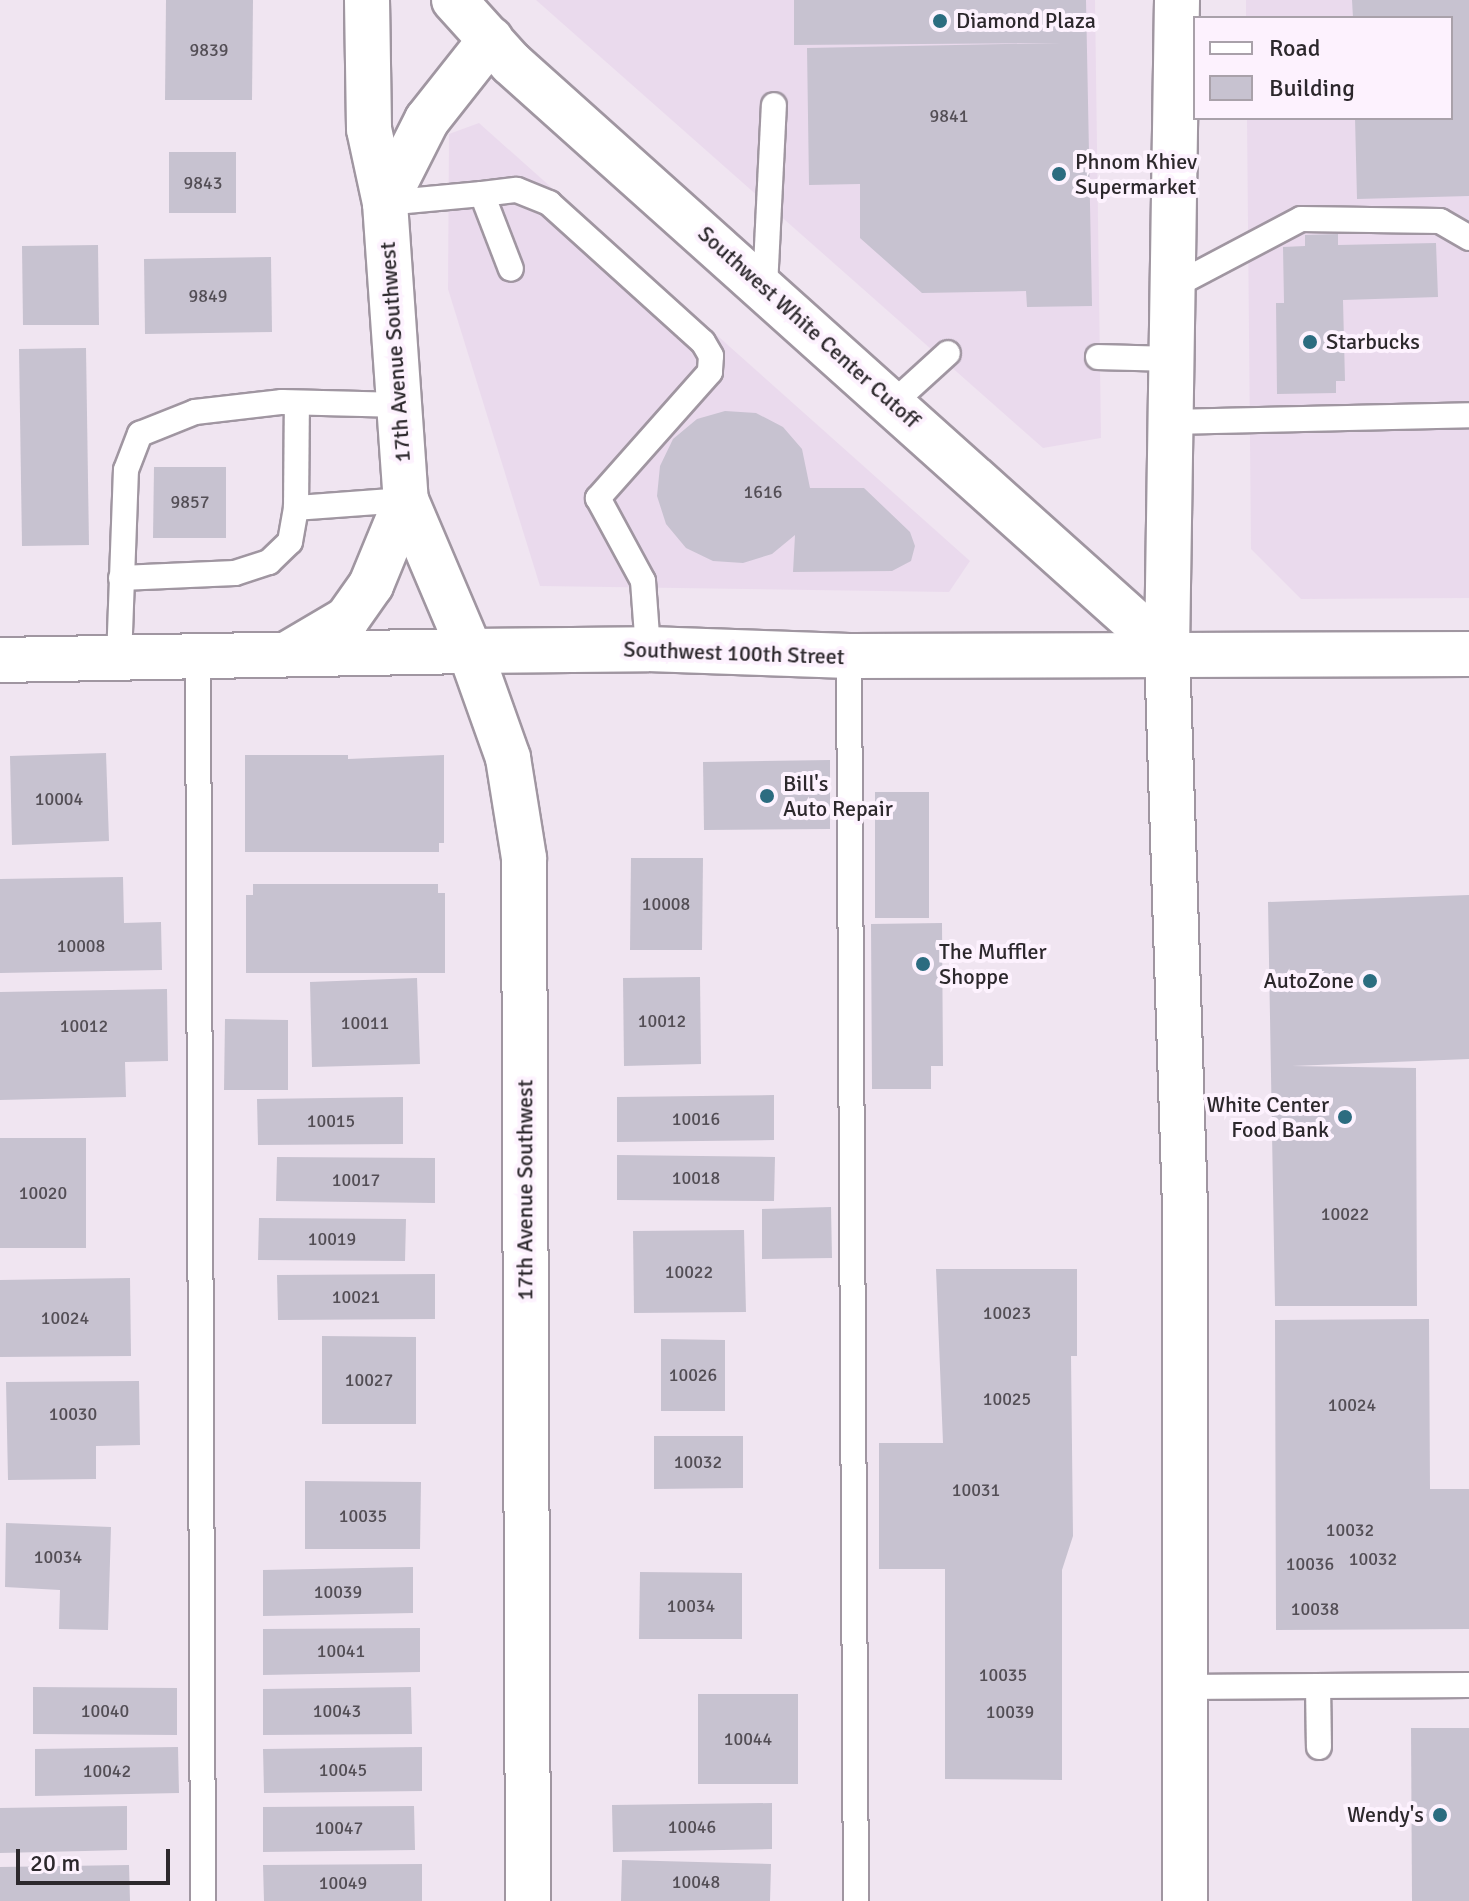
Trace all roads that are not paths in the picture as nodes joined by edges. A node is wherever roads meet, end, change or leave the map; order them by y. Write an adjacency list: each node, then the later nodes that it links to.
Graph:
1 (367, 0): 7 (street, 17th Avenue Southwest)
2 (454, 0): 4 (street, Southwest White Center Cutoff)
3 (1177, 0): 10 (street)
4 (491, 39): 7 (street); 11 (street, Southwest White Center Cutoff)
5 (774, 105): 11 (lane)
6 (482, 194): 7 (lane); 9 (lane); 23 (lane)
7 (385, 203): 17 (street, 17th Avenue Southwest)
8 (1469, 238): 10 (lane)
9 (511, 269)
10 (1176, 285): 14 (street)
11 (765, 287): 16 (street, Southwest White Center Cutoff)
12 (948, 353): 16 (lane)
13 (1098, 357): 14 (lane)
14 (1172, 359): 19 (street)
15 (297, 403): 17 (lane); 21 (lane); 22 (lane)
16 (893, 403): 25 (street, Southwest White Center Cutoff)
17 (402, 405): 20 (street, 17th Avenue Southwest)
18 (1469, 415): 19 (lane)
19 (1171, 422): 25 (street)
20 (406, 500): 21 (lane); 24 (street, 17th Avenue Southwest); 26 (street, 17th Avenue Southwest)
21 (296, 508): 22 (lane)
22 (121, 578): 31 (lane)
23 (648, 649): 24 (street, Southwest 100th Street); 29 (street, Southwest 100th Street)
24 (470, 651): 26 (street, Southwest 100th Street); 37 (street, 17th Avenue Southwest)
25 (1167, 651): 27 (street, Southwest 100th Street); 29 (street, Southwest 100th Street); 34 (street)
26 (289, 654): 28 (street, Southwest 100th Street)
27 (1469, 654)
28 (198, 656): 31 (street, Southwest 100th Street); 36 (lane)
29 (849, 656): 38 (lane)
30 (0, 660): 31 (street, Southwest 100th Street)
31 (119, 660)
32 (1469, 1685): 33 (lane)
33 (1318, 1686): 34 (lane); 35 (lane)
34 (1182, 1687): 39 (street)
35 (1319, 1747)
36 (203, 1901)
37 (528, 1901)
38 (856, 1901)
39 (1185, 1901)

